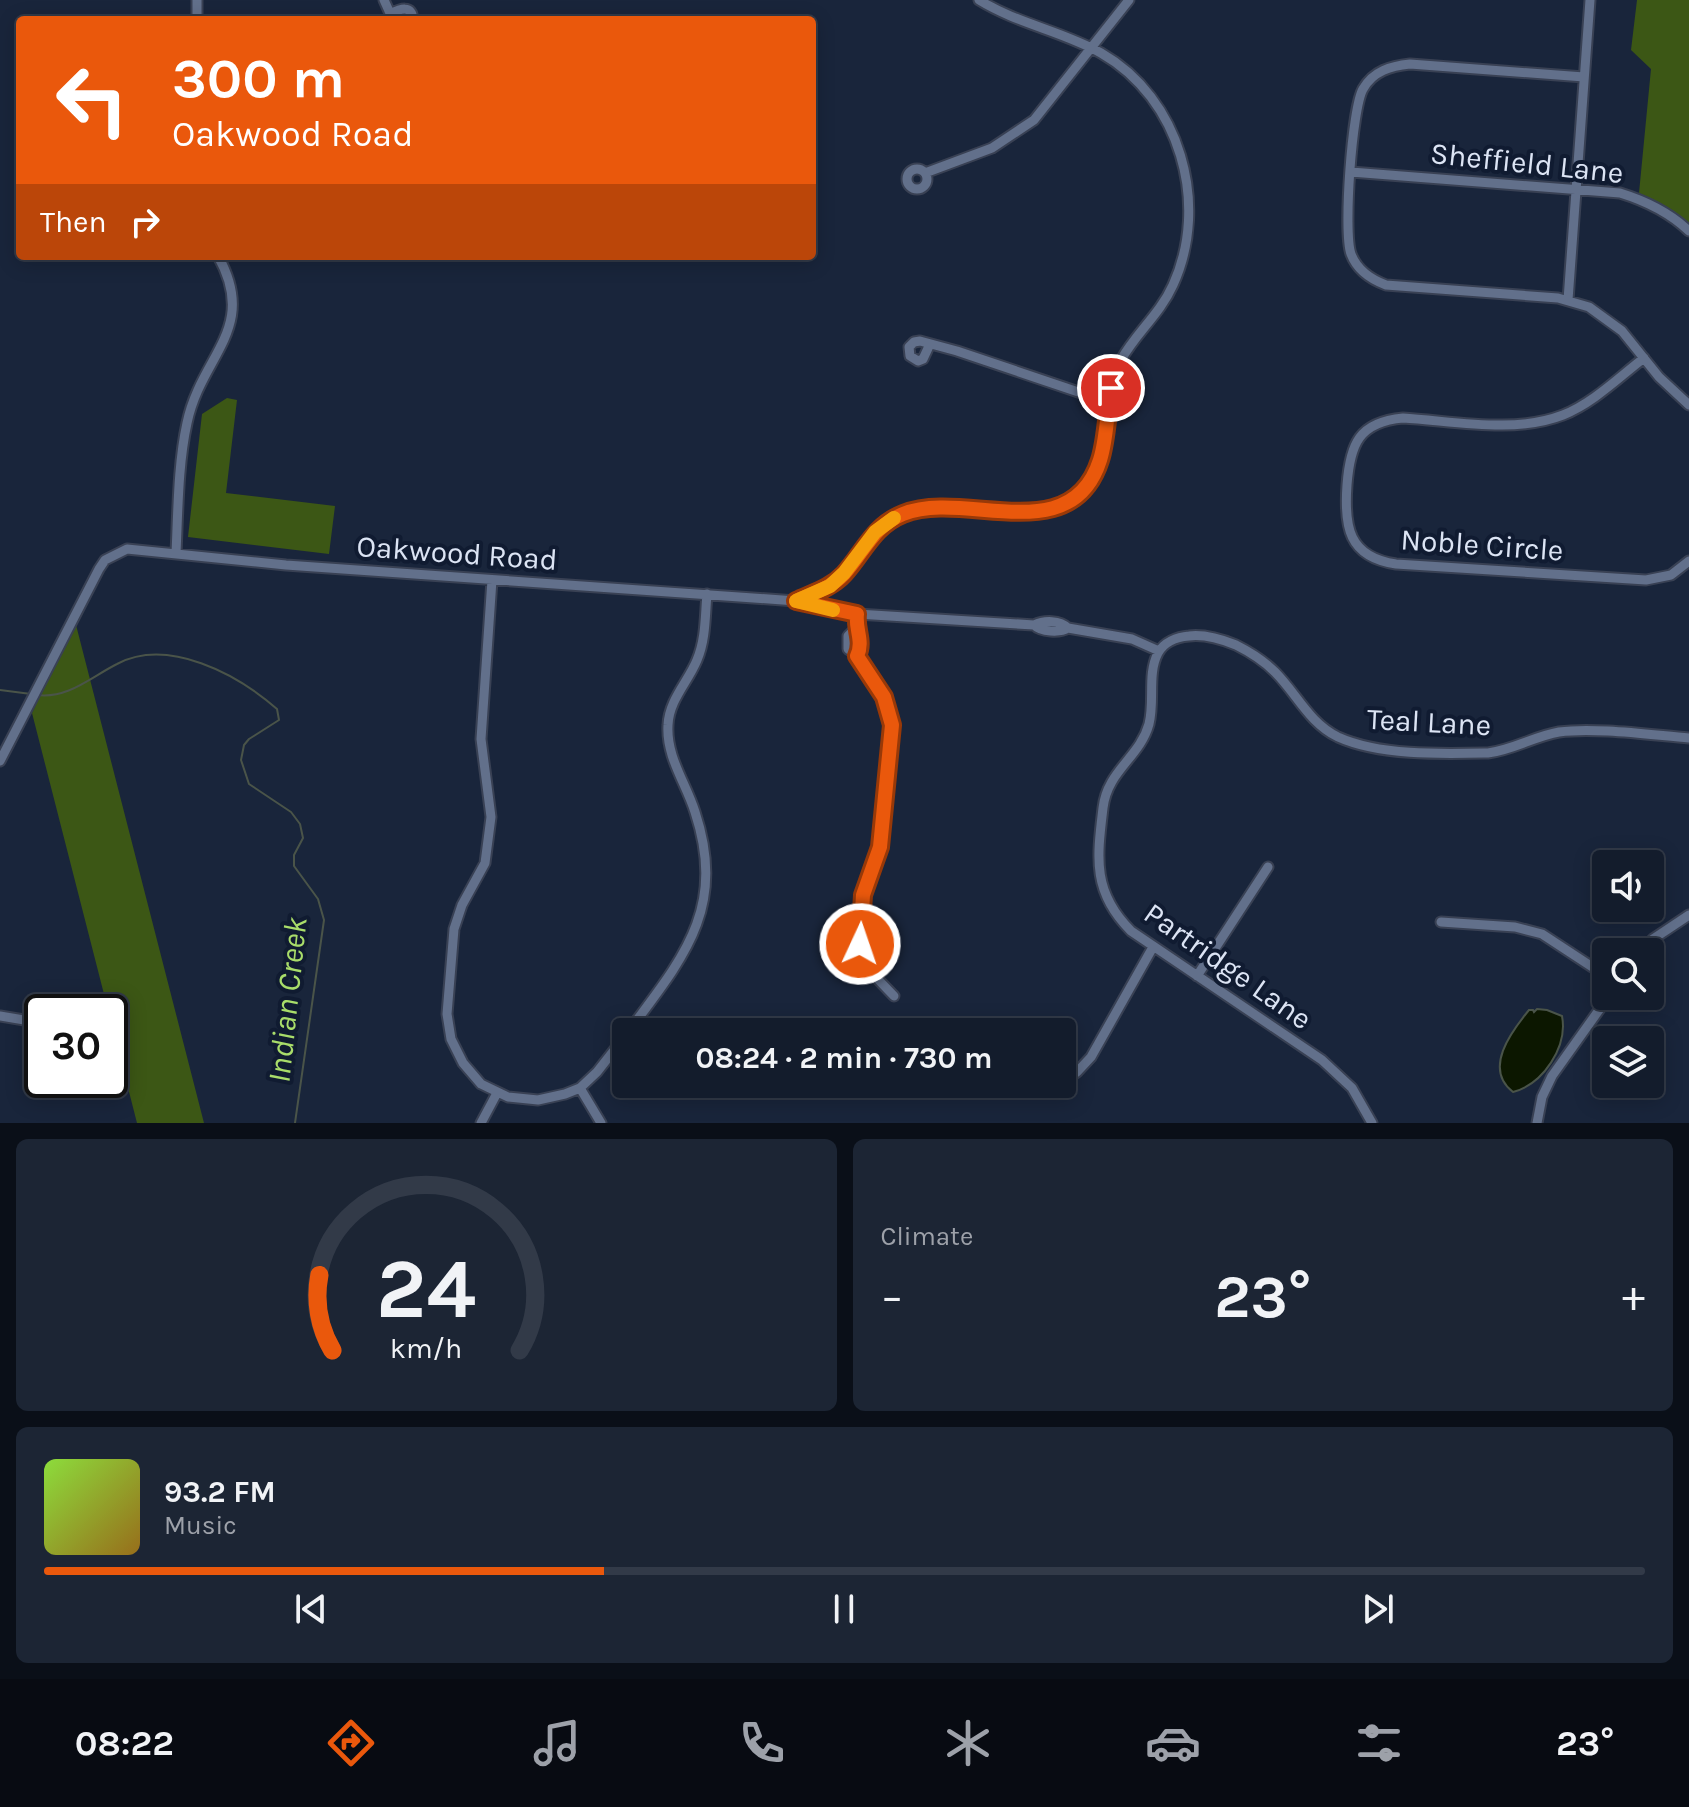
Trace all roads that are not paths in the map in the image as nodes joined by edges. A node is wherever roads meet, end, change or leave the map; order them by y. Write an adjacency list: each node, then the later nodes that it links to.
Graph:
1 (979, 0): 6 (street)
2 (1129, 0): 6 (street)
3 (1590, 0): 7 (street)
4 (393, 16): 5 (street)
5 (412, 16)
6 (1091, 48): 9 (street); 16 (street)
7 (1584, 77): 8 (street); 10 (street)
8 (1351, 172): 10 (street, Sheffield Lane); 13 (street)
9 (925, 173)
10 (1576, 188): 11 (street, Sheffield Lane); 13 (street)
11 (1689, 231)
12 (220, 260): 18 (street)
13 (1568, 300): 15 (street)
14 (930, 344): 16 (street)
15 (1644, 358): 17 (street); 19 (street, Noble Circle)
16 (1108, 402): 22 (street)
17 (1689, 405)
18 (176, 553): 20 (street, Oakwood Road); 26 (street, Oakwood Road)
19 (1689, 561)
20 (492, 580): 21 (street, Oakwood Road); 42 (street)
21 (707, 594): 22 (street, Oakwood Road); 37 (street)
22 (796, 601): 23 (street, Oakwood Road)
23 (857, 614): 24 (street, Oakwood Road); 34 (street)
24 (1159, 651): 25 (street, Teal Lane); 31 (street, Partridge Lane)
25 (1689, 738)
26 (0, 761)
27 (1268, 867): 33 (street)
28 (1689, 915): 30 (street)
29 (1441, 922): 32 (street)
30 (1654, 938)
31 (1153, 947): 33 (street, Partridge Lane); 40 (street)
32 (1592, 967)
33 (1197, 976): 45 (street, Partridge Lane)
34 (894, 996)
35 (1599, 1010): 46 (street)
36 (0, 1016): 38 (street)
37 (638, 1018)
38 (24, 1020)
39 (612, 1052): 41 (street)
40 (1076, 1073)
41 (580, 1088): 42 (street); 44 (street)
42 (497, 1093): 43 (street)
43 (481, 1123)
44 (601, 1123)
45 (1372, 1123)
46 (1537, 1123)

